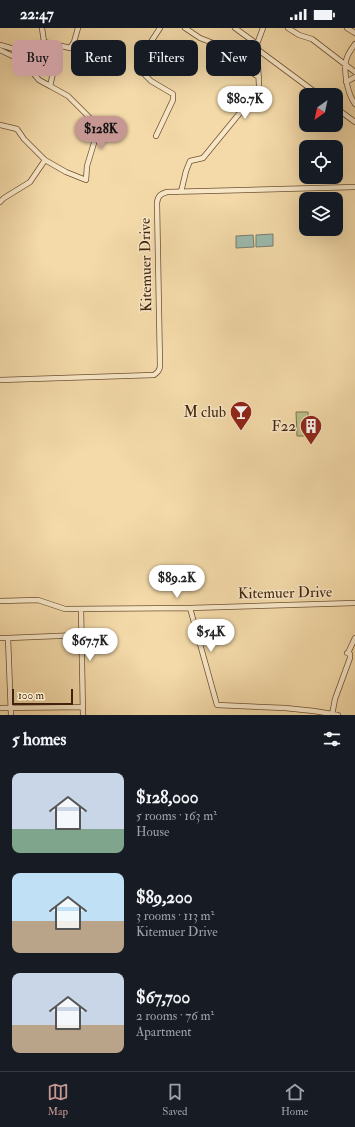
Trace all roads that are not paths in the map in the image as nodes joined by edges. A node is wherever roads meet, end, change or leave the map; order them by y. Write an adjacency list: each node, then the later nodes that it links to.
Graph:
1 (42, 28): 10 (street)
2 (78, 28): 15 (street)
3 (160, 28): 31 (street)
4 (185, 28): 23 (street)
5 (235, 28): 11 (street)
6 (263, 28): 12 (street)
7 (288, 28): 19 (street)
8 (346, 28): 9 (street)
9 (355, 33)
10 (44, 40)
11 (249, 40)
12 (259, 40)
13 (355, 44): 19 (street)
14 (0, 45): 16 (street)
15 (63, 46)
16 (12, 48)
17 (0, 50): 25 (street)
18 (261, 50): 26 (street)
19 (346, 65): 20 (street); 24 (street)
20 (355, 72)
21 (52, 76): 25 (street)
22 (355, 77): 24 (street)
23 (258, 78): 34 (street)
24 (346, 82): 27 (street)
25 (50, 86): 32 (street)
26 (310, 88)
27 (355, 104)
28 (343, 113): 29 (street)
29 (355, 122)
30 (0, 125): 32 (street)
31 (156, 136)
32 (45, 160): 35 (street)
33 (355, 187): 34 (street, Kitemuer Drive)
34 (181, 192): 36 (street, Kitemuer Drive)
35 (0, 202)
36 (0, 380)
37 (0, 601): 40 (street, Kitemuer Drive)
38 (355, 603): 39 (street, Kitemuer Drive)
39 (190, 608): 40 (street, Kitemuer Drive); 48 (street)
40 (81, 609): 41 (street)
41 (82, 636): 43 (street); 45 (street)
42 (0, 638): 43 (street)
43 (8, 638): 47 (street)
44 (355, 638): 48 (street)
45 (83, 707): 47 (street); 50 (street)
46 (0, 708): 47 (street)
47 (11, 708): 49 (street)
48 (332, 714): 51 (street)
49 (12, 715)
50 (83, 715)
51 (338, 715)

